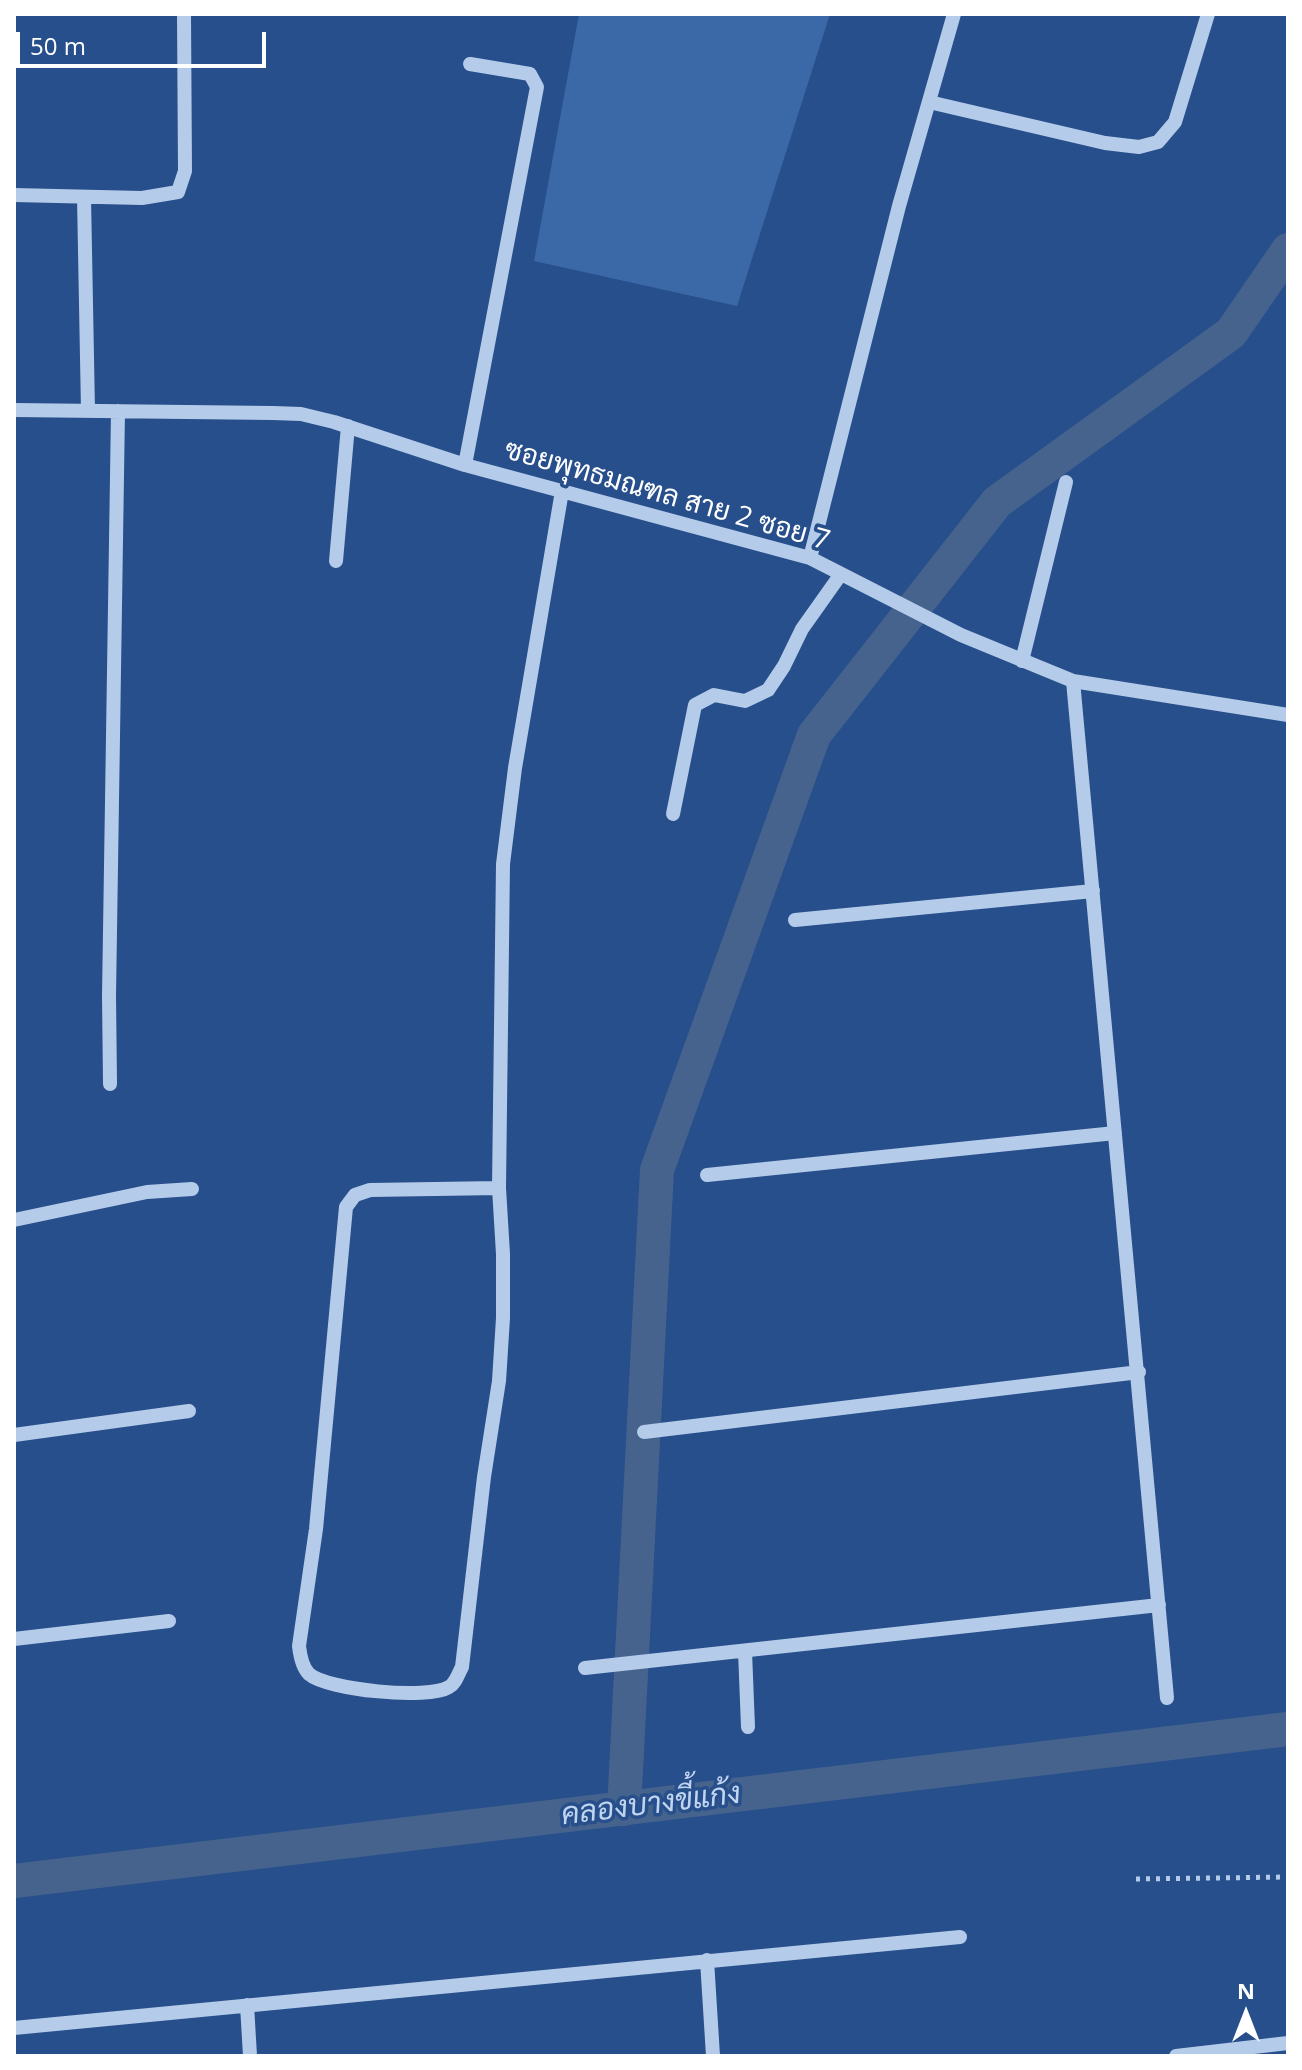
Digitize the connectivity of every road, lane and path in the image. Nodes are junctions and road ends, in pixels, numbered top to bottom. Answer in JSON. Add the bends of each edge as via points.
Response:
{"nodes":[{"id":1,"x":184,"y":14,"type":"edge"},
{"id":2,"x":954,"y":14,"type":"edge"},
{"id":3,"x":1208,"y":14,"type":"edge"},
{"id":4,"x":470,"y":64,"type":"dead end"},
{"id":5,"x":929,"y":102,"type":"junction"},
{"id":6,"x":14,"y":195,"type":"edge"},
{"id":7,"x":84,"y":197,"type":"junction"},
{"id":8,"x":14,"y":410,"type":"edge"},
{"id":9,"x":88,"y":411,"type":"junction"},
{"id":10,"x":118,"y":411,"type":"junction"},
{"id":11,"x":348,"y":426,"type":"junction"},
{"id":12,"x":465,"y":465,"type":"junction"},
{"id":13,"x":1066,"y":482,"type":"dead end"},
{"id":14,"x":562,"y":491,"type":"junction"},
{"id":15,"x":810,"y":558,"type":"junction"},
{"id":16,"x":336,"y":561,"type":"dead end"},
{"id":17,"x":841,"y":574,"type":"junction"},
{"id":18,"x":1022,"y":661,"type":"junction"},
{"id":19,"x":1073,"y":681,"type":"junction"},
{"id":20,"x":1288,"y":715,"type":"edge"},
{"id":21,"x":673,"y":814,"type":"dead end"},
{"id":22,"x":1093,"y":891,"type":"junction"},
{"id":23,"x":795,"y":920,"type":"dead end"},
{"id":24,"x":110,"y":1084,"type":"dead end"},
{"id":25,"x":1115,"y":1133,"type":"junction"},
{"id":26,"x":707,"y":1175,"type":"dead end"},
{"id":27,"x":499,"y":1188,"type":"junction"},
{"id":28,"x":192,"y":1189,"type":"dead end"},
{"id":29,"x":14,"y":1220,"type":"edge"},
{"id":30,"x":1139,"y":1372,"type":"junction"},
{"id":31,"x":189,"y":1411,"type":"dead end"},
{"id":32,"x":644,"y":1432,"type":"dead end"},
{"id":33,"x":14,"y":1435,"type":"edge"},
{"id":34,"x":1159,"y":1605,"type":"junction"},
{"id":35,"x":169,"y":1621,"type":"dead end"},
{"id":36,"x":14,"y":1639,"type":"edge"},
{"id":37,"x":745,"y":1651,"type":"junction"},
{"id":38,"x":585,"y":1668,"type":"dead end"},
{"id":39,"x":1167,"y":1698,"type":"dead end"},
{"id":40,"x":748,"y":1727,"type":"dead end"},
{"id":41,"x":1288,"y":1877,"type":"edge"},
{"id":42,"x":1136,"y":1879,"type":"dead end"},
{"id":43,"x":960,"y":1937,"type":"dead end"},
{"id":44,"x":707,"y":1960,"type":"junction"},
{"id":45,"x":247,"y":2005,"type":"junction"},
{"id":46,"x":14,"y":2028,"type":"edge"},
{"id":47,"x":1288,"y":2043,"type":"edge"},
{"id":48,"x":250,"y":2056,"type":"edge"},
{"id":49,"x":713,"y":2056,"type":"edge"},
{"id":50,"x":1176,"y":2056,"type":"edge"}],
"edges":[{"from":1,"to":7,"type":"street","via":[[185,171],[178,192],[142,198]]},
{"from":2,"to":5,"type":"street"},
{"from":3,"to":5,"type":"street","via":[[1175,122],[1158,142],[1139,147],[1105,143]]},
{"from":4,"to":12,"type":"street","via":[[530,74],[537,87]]},
{"from":5,"to":15,"type":"street"},
{"from":6,"to":7,"type":"street"},
{"from":7,"to":9,"type":"street"},
{"from":8,"to":9,"type":"street","name":"ซอยพุทธมณฑล สาย 2 ซอย 7"},
{"from":9,"to":10,"type":"street","name":"ซอยพุทธมณฑล สาย 2 ซอย 7"},
{"from":10,"to":11,"type":"street","name":"ซอยพุทธมณฑล สาย 2 ซอย 7","via":[[301,414]]},
{"from":10,"to":24,"type":"street"},
{"from":11,"to":12,"type":"street","name":"ซอยพุทธมณฑล สาย 2 ซอย 7"},
{"from":11,"to":16,"type":"street"},
{"from":12,"to":14,"type":"street","name":"ซอยพุทธมณฑล สาย 2 ซอย 7"},
{"from":13,"to":18,"type":"street"},
{"from":14,"to":15,"type":"street","name":"ซอยพุทธมณฑล สาย 2 ซอย 7"},
{"from":14,"to":27,"type":"street","via":[[503,864]]},
{"from":15,"to":17,"type":"street","name":"ซอยพุทธมณฑล สาย 2 ซอย 7"},
{"from":17,"to":18,"type":"street","name":"ซอยพุทธมณฑล สาย 2 ซอย 7"},
{"from":17,"to":21,"type":"street","via":[[768,690],[745,701],[714,695],[695,705]]},
{"from":18,"to":19,"type":"street","name":"ซอยพุทธมณฑล สาย 2 ซอย 7"},
{"from":19,"to":20,"type":"street","name":"ซอยพุทธมณฑล สาย 2 ซอย 7"},
{"from":19,"to":22,"type":"street"},
{"from":22,"to":23,"type":"street"},
{"from":22,"to":25,"type":"street"},
{"from":25,"to":26,"type":"street"},
{"from":25,"to":30,"type":"street"},
{"from":27,"to":27,"type":"street","via":[[370,1190],[355,1195],[346,1207],[316,1529],[299,1646],[307,1673],[320,1680],[425,1693],[447,1689],[462,1667],[499,1381]]},
{"from":28,"to":29,"type":"street","via":[[147,1192]]},
{"from":30,"to":32,"type":"street"},
{"from":30,"to":34,"type":"street"},
{"from":31,"to":33,"type":"street"},
{"from":34,"to":37,"type":"street"},
{"from":34,"to":39,"type":"street"},
{"from":35,"to":36,"type":"street"},
{"from":37,"to":38,"type":"street"},
{"from":37,"to":40,"type":"street"},
{"from":41,"to":42,"type":"path"},
{"from":43,"to":44,"type":"street"},
{"from":44,"to":45,"type":"street"},
{"from":44,"to":49,"type":"street"},
{"from":45,"to":46,"type":"street"},
{"from":45,"to":48,"type":"street"},
{"from":47,"to":50,"type":"street"}]}
